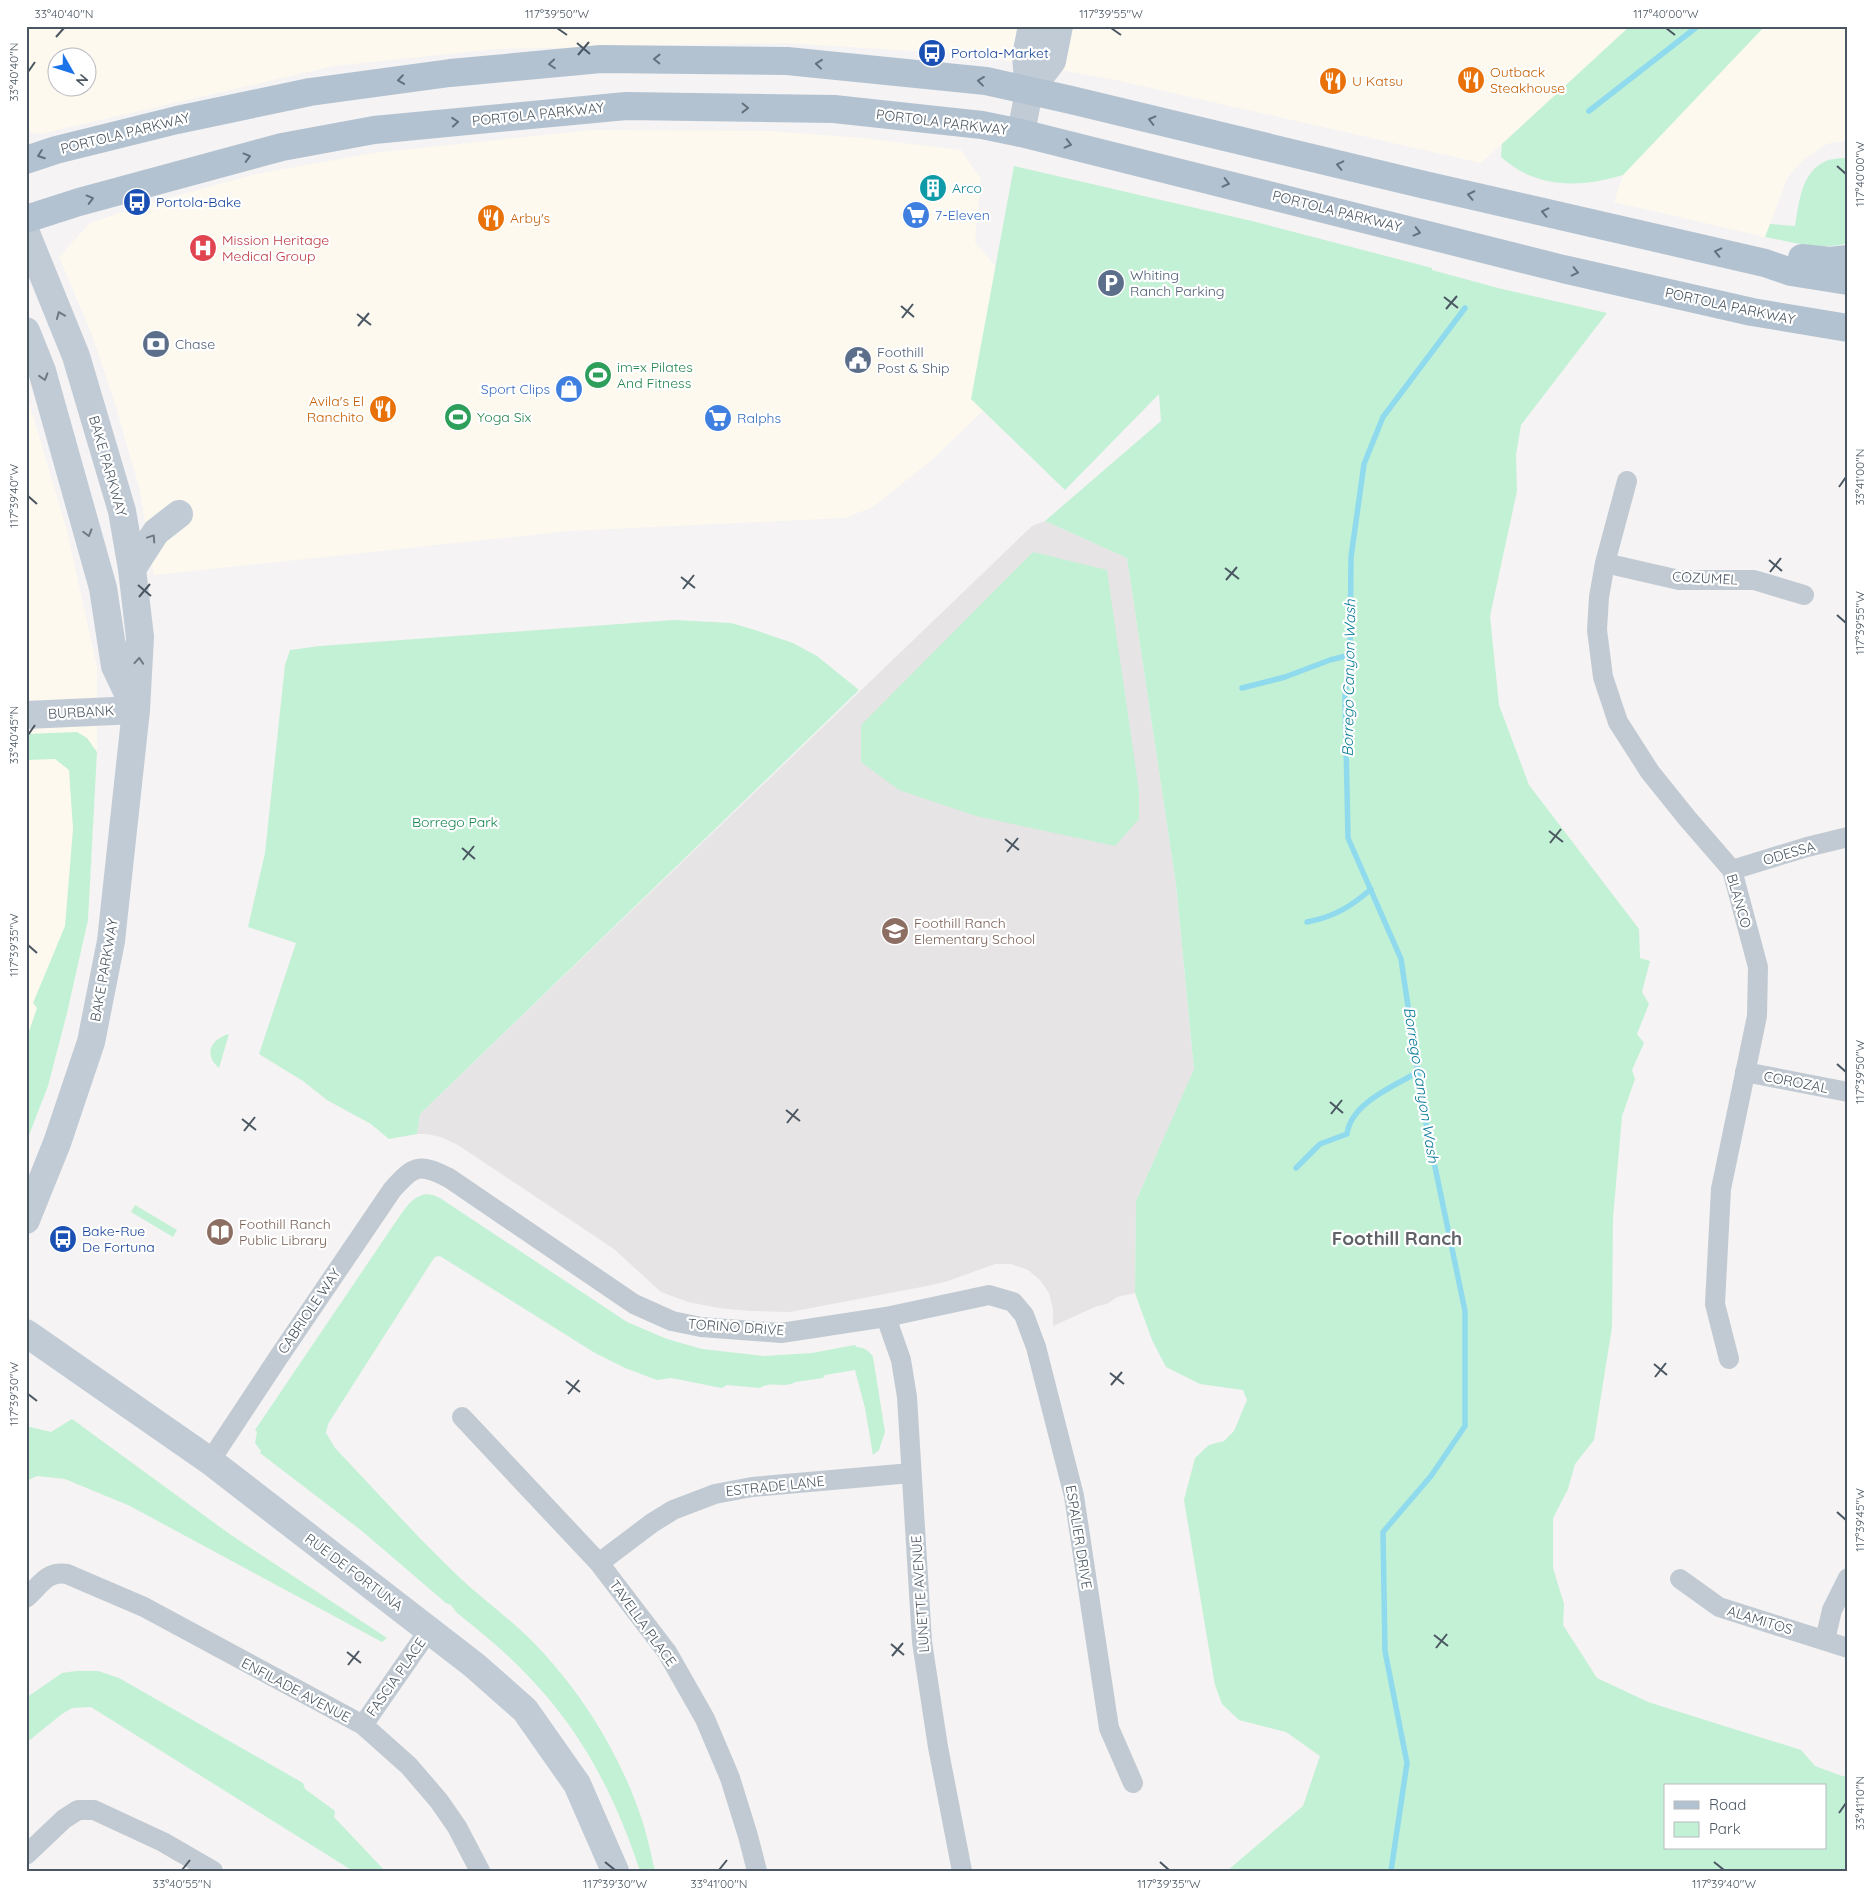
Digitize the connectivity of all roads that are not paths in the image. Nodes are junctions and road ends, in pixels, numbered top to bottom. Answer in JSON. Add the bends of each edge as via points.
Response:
{"nodes":[{"id":1,"x":1032,"y":26,"type":"edge"},
{"id":2,"x":1059,"y":26,"type":"edge"},
{"id":3,"x":1028,"y":91,"type":"junction"},
{"id":4,"x":1021,"y":133,"type":"junction"},
{"id":5,"x":26,"y":160,"type":"edge"},
{"id":6,"x":26,"y":219,"type":"edge"},
{"id":7,"x":26,"y":233,"type":"edge"},
{"id":8,"x":1848,"y":259,"type":"edge"},
{"id":9,"x":1765,"y":263,"type":"junction"},
{"id":10,"x":1848,"y":281,"type":"edge"},
{"id":11,"x":1817,"y":324,"type":"junction"},
{"id":12,"x":1848,"y":328,"type":"edge"},
{"id":13,"x":26,"y":331,"type":"edge"},
{"id":14,"x":1848,"y":345,"type":"edge"},
{"id":15,"x":1628,"y":481,"type":"dead end"},
{"id":16,"x":122,"y":511,"type":"junction"},
{"id":17,"x":179,"y":514,"type":"dead end"},
{"id":18,"x":1605,"y":563,"type":"junction"},
{"id":19,"x":132,"y":569,"type":"junction"},
{"id":20,"x":1804,"y":596,"type":"dead end"},
{"id":21,"x":116,"y":666,"type":"junction"},
{"id":22,"x":136,"y":710,"type":"junction"},
{"id":23,"x":26,"y":715,"type":"edge"},
{"id":24,"x":1848,"y":837,"type":"edge"},
{"id":25,"x":1732,"y":870,"type":"junction"},
{"id":26,"x":1745,"y":1072,"type":"junction"},
{"id":27,"x":1848,"y":1092,"type":"edge"},
{"id":28,"x":416,"y":1168,"type":"joint"},
{"id":29,"x":26,"y":1220,"type":"edge"},
{"id":30,"x":1007,"y":1299,"type":"joint"},
{"id":31,"x":886,"y":1317,"type":"junction"},
{"id":32,"x":26,"y":1333,"type":"edge"},
{"id":33,"x":1730,"y":1359,"type":"dead end"},
{"id":34,"x":462,"y":1417,"type":"dead end"},
{"id":35,"x":210,"y":1461,"type":"junction"},
{"id":36,"x":911,"y":1473,"type":"junction"},
{"id":37,"x":599,"y":1563,"type":"junction"},
{"id":38,"x":1848,"y":1578,"type":"edge"},
{"id":39,"x":1680,"y":1579,"type":"dead end"},
{"id":40,"x":26,"y":1598,"type":"edge"},
{"id":41,"x":429,"y":1630,"type":"junction"},
{"id":42,"x":1825,"y":1640,"type":"junction"},
{"id":43,"x":1848,"y":1648,"type":"edge"},
{"id":44,"x":363,"y":1725,"type":"junction"},
{"id":45,"x":1133,"y":1783,"type":"dead end"},
{"id":46,"x":26,"y":1855,"type":"edge"},
{"id":47,"x":214,"y":1871,"type":"edge"},
{"id":48,"x":480,"y":1871,"type":"edge"},
{"id":49,"x":615,"y":1871,"type":"edge"},
{"id":50,"x":757,"y":1871,"type":"edge"},
{"id":51,"x":962,"y":1871,"type":"edge"}],
"edges":[{"from":1,"to":3,"type":"main road","via":[[1026,56]]},
{"from":2,"to":3,"type":"main road","via":[[1052,61]]},
{"from":3,"to":4,"type":"main road"},
{"from":3,"to":5,"type":"main road","name":"PORTOLA PARKWAY","one_way":true,"via":[[986,82],[787,61],[601,59],[450,73],[310,92],[177,120]]},
{"from":9,"to":3,"type":"main road","name":"PORTOLA PARKWAY","one_way":true},
{"from":6,"to":4,"type":"main road","name":"PORTOLA PARKWAY","one_way":true,"via":[[282,147],[374,130],[626,106],[834,109],[982,125]]},
{"from":4,"to":11,"type":"main road","name":"PORTOLA PARKWAY","one_way":true,"via":[[1563,269]]},
{"from":16,"to":7,"type":"main road","name":"BAKE PARKWAY","one_way":true,"via":[[76,356]]},
{"from":8,"to":9,"type":"main road","via":[[1830,261],[1790,257]]},
{"from":9,"to":10,"type":"main road","name":"PORTOLA PARKWAY","via":[[1791,272]]},
{"from":11,"to":12,"type":"main road","name":"PORTOLA PARKWAY"},
{"from":11,"to":14,"type":"main road"},
{"from":13,"to":21,"type":"main road","one_way":true,"via":[[42,371],[103,588]]},
{"from":15,"to":18,"type":"street","name":"BLANCO"},
{"from":16,"to":19,"type":"main road","name":"BAKE PARKWAY"},
{"from":16,"to":21,"type":"main road","via":[[118,566],[125,613]]},
{"from":19,"to":17,"type":"main road","one_way":true,"via":[[156,532]]},
{"from":18,"to":20,"type":"street","name":"COZUMEL","via":[[1679,580],[1754,580]]},
{"from":18,"to":25,"type":"street","name":"BLANCO","via":[[1597,630],[1603,677],[1618,722],[1650,772]]},
{"from":22,"to":19,"type":"main road","name":"BAKE PARKWAY","one_way":true,"via":[[140,636]]},
{"from":21,"to":22,"type":"main road"},
{"from":22,"to":23,"type":"main road","name":"BURBANK"},
{"from":22,"to":29,"type":"main road","name":"BAKE PARKWAY","via":[[111,941],[91,1042],[57,1143]]},
{"from":24,"to":25,"type":"street","name":"ODESSA"},
{"from":25,"to":26,"type":"street","name":"BLANCO","via":[[1758,967],[1757,1016]]},
{"from":26,"to":27,"type":"street","name":"COROZAL"},
{"from":26,"to":33,"type":"street","name":"BLANCO","via":[[1721,1189],[1715,1304]]},
{"from":28,"to":31,"type":"street","name":"TORINO DRIVE","via":[[449,1178],[634,1304],[672,1321],[701,1327],[781,1333]]},
{"from":28,"to":35,"type":"street","name":"CABRIOLE WAY","via":[[392,1190]]},
{"from":30,"to":31,"type":"street","name":"TORINO DRIVE","via":[[989,1295]]},
{"from":30,"to":45,"type":"street","name":"ESPALIER DRIVE","via":[[1024,1315],[1036,1347],[1074,1496],[1109,1728]]},
{"from":31,"to":36,"type":"street","name":"LUNETTE AVENUE","via":[[901,1360],[907,1397]]},
{"from":32,"to":35,"type":"main road","name":"RUE DE FORTUNA"},
{"from":34,"to":37,"type":"street","name":"TAVELLA PLACE"},
{"from":35,"to":41,"type":"main road","name":"RUE DE FORTUNA"},
{"from":36,"to":37,"type":"street","name":"ESTRADE LANE","via":[[752,1487],[715,1494],[673,1510]]},
{"from":36,"to":51,"type":"street","name":"LUNETTE AVENUE","via":[[926,1675]]},
{"from":37,"to":50,"type":"street","name":"TAVELLA PLACE","via":[[667,1652],[702,1714],[730,1778]]},
{"from":38,"to":42,"type":"street","via":[[1832,1610]]},
{"from":39,"to":42,"type":"street","name":"ALAMITOS","via":[[1719,1607]]},
{"from":40,"to":44,"type":"street","name":"ENFILADE AVENUE","via":[[49,1574],[60,1573],[94,1585],[144,1607]]},
{"from":41,"to":44,"type":"street","name":"FASCIA PLACE"},
{"from":41,"to":49,"type":"main road","name":"RUE DE FORTUNA","via":[[474,1665],[530,1717],[577,1784]]},
{"from":42,"to":43,"type":"street","name":"ALAMITOS"},
{"from":44,"to":48,"type":"street","name":"ENFILADE AVENUE","via":[[409,1766],[439,1801],[457,1826]]},
{"from":46,"to":47,"type":"street","via":[[64,1819],[78,1810],[94,1810],[163,1842]]}]}
